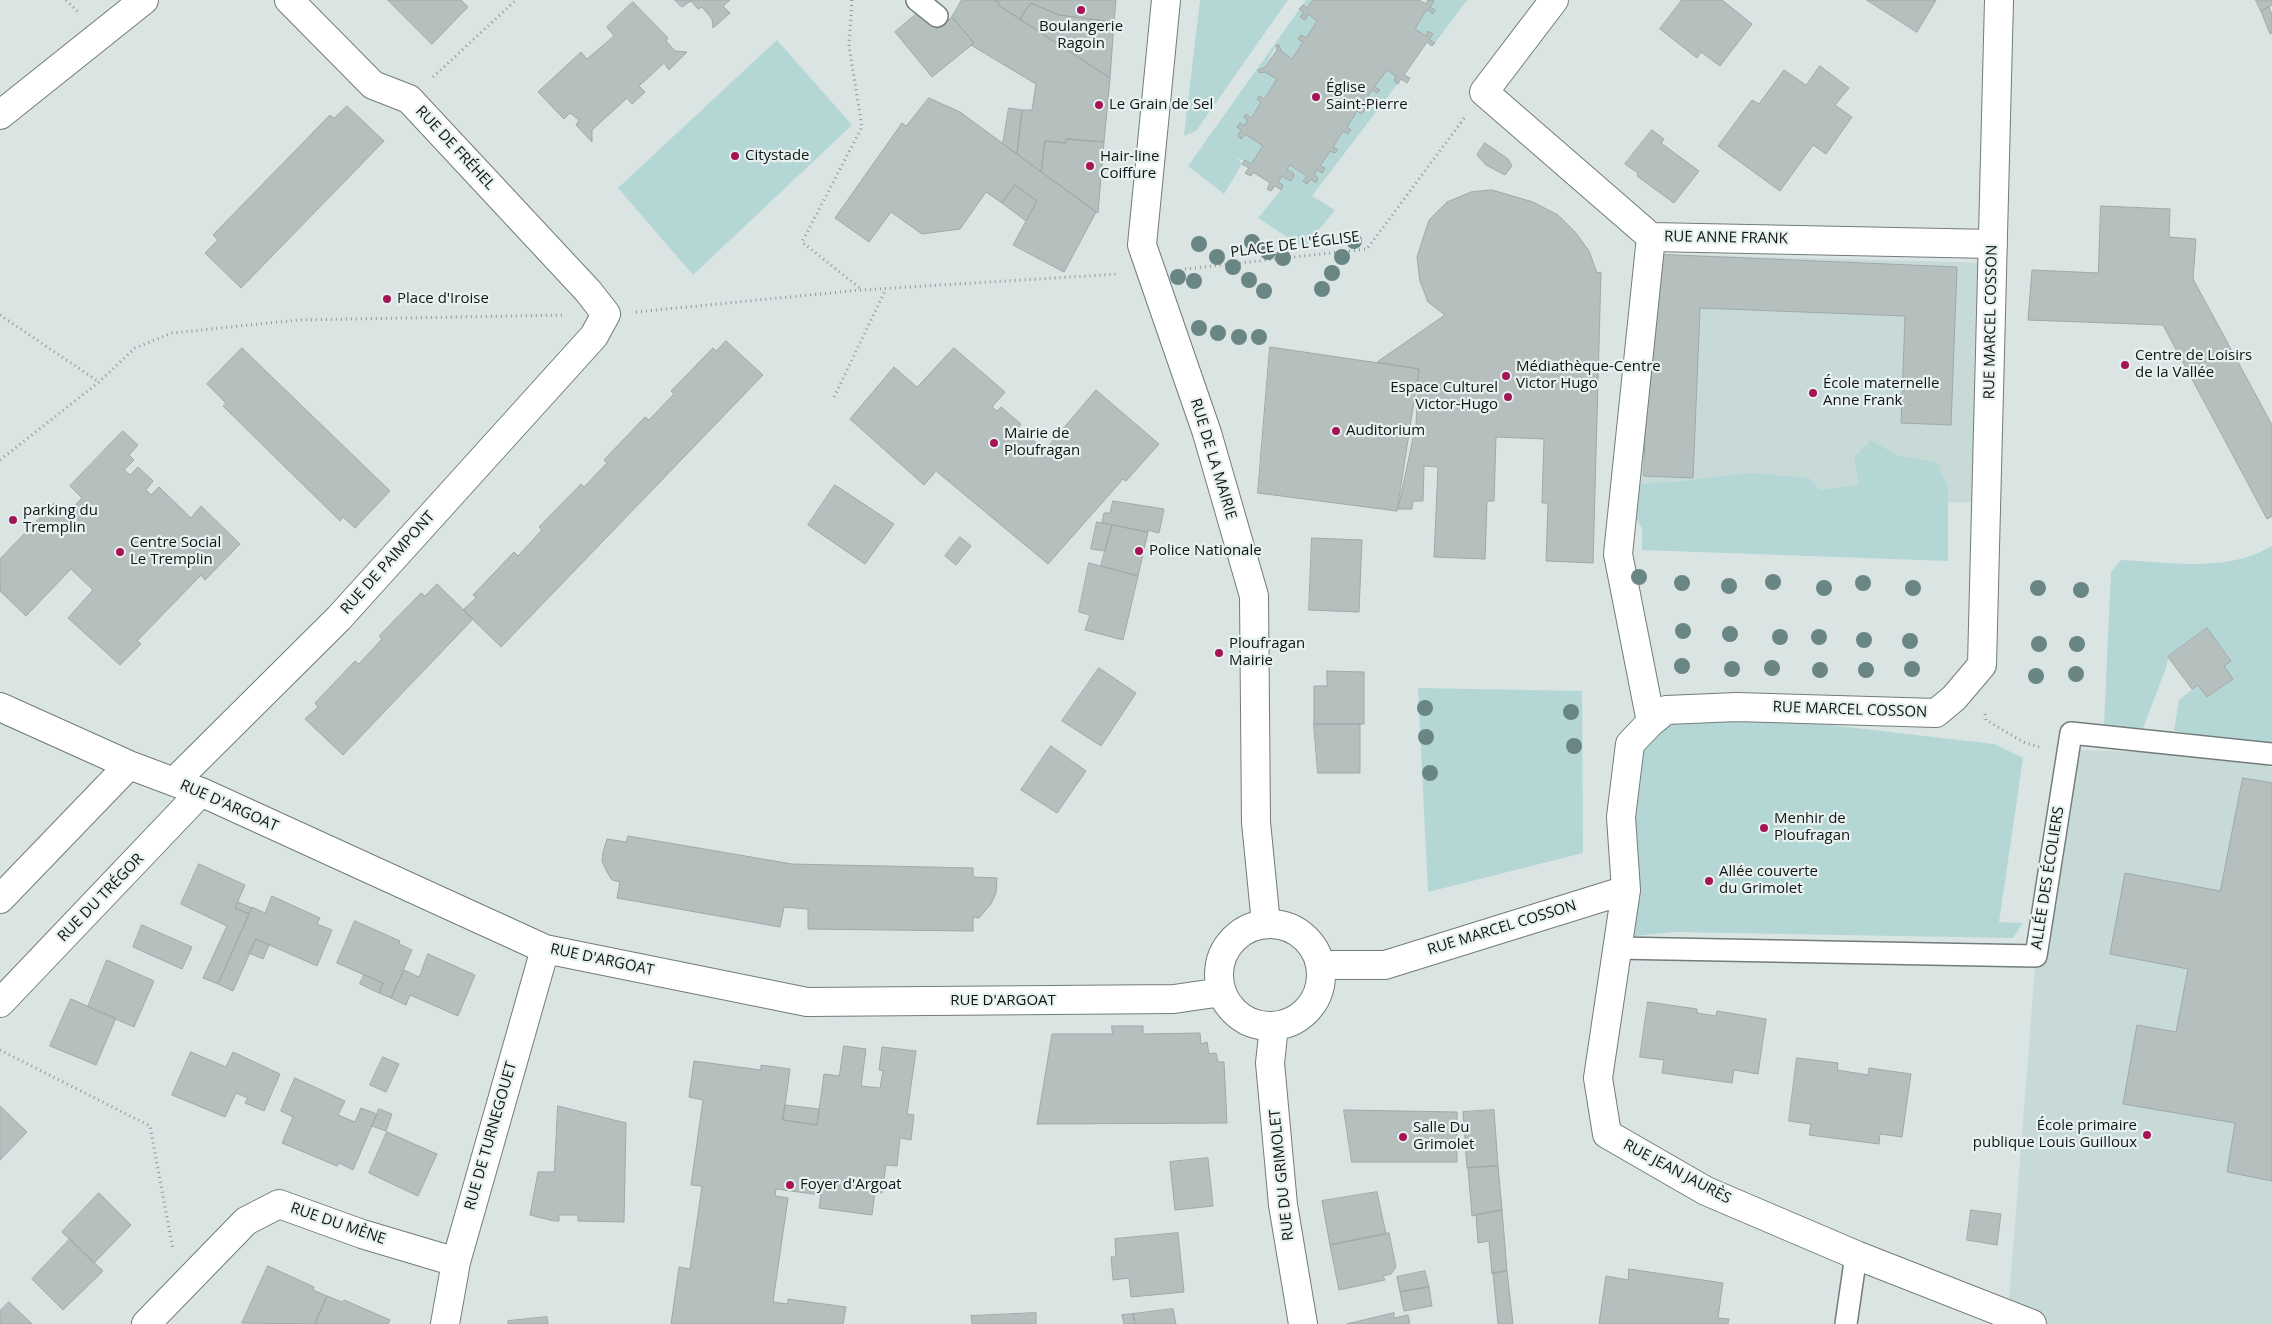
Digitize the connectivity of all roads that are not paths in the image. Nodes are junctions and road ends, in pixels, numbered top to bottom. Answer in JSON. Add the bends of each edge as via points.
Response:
{"nodes":[{"id":1,"x":144,"y":0,"type":"edge"},
{"id":2,"x":288,"y":0,"type":"edge"},
{"id":3,"x":917,"y":0,"type":"edge"},
{"id":4,"x":1166,"y":0,"type":"edge"},
{"id":5,"x":1554,"y":0,"type":"edge"},
{"id":6,"x":1999,"y":0,"type":"edge"},
{"id":7,"x":937,"y":16,"type":"dead end"},
{"id":8,"x":0,"y":115,"type":"edge"},
{"id":9,"x":1651,"y":237,"type":"junction"},
{"id":10,"x":1993,"y":244,"type":"junction"},
{"id":11,"x":607,"y":321,"type":"joint"},
{"id":12,"x":0,"y":707,"type":"edge"},
{"id":13,"x":1651,"y":722,"type":"junction"},
{"id":14,"x":2272,"y":754,"type":"edge"},
{"id":15,"x":128,"y":765,"type":"junction"},
{"id":16,"x":174,"y":782,"type":"junction"},
{"id":17,"x":201,"y":792,"type":"junction"},
{"id":18,"x":1626,"y":890,"type":"junction"},
{"id":19,"x":0,"y":899,"type":"edge"},
{"id":20,"x":1266,"y":924,"type":"junction"},
{"id":21,"x":1617,"y":948,"type":"junction"},
{"id":22,"x":545,"y":949,"type":"junction"},
{"id":23,"x":1320,"y":965,"type":"junction"},
{"id":24,"x":1222,"y":992,"type":"junction"},
{"id":25,"x":0,"y":1003,"type":"edge"},
{"id":26,"x":1274,"y":1026,"type":"junction"},
{"id":27,"x":1856,"y":1255,"type":"junction"},
{"id":28,"x":456,"y":1262,"type":"junction"},
{"id":29,"x":146,"y":1324,"type":"edge"},
{"id":30,"x":445,"y":1324,"type":"edge"},
{"id":31,"x":1303,"y":1324,"type":"edge"},
{"id":32,"x":1846,"y":1324,"type":"edge"},
{"id":33,"x":2032,"y":1324,"type":"edge"}],
"edges":[{"from":1,"to":8,"type":"street"},
{"from":2,"to":11,"type":"street","name":"RUE DE FRÉHEL","via":[[373,85],[409,99],[588,291]]},
{"from":3,"to":7,"type":"lane"},
{"from":4,"to":20,"type":"street","name":"RUE DE LA MAIRIE","via":[[1142,245],[1206,433],[1254,596],[1256,822]]},
{"from":5,"to":9,"type":"street","name":"RUE ANNE FRANK","via":[[1484,92]]},
{"from":6,"to":10,"type":"street","name":"RUE MARCEL COSSON"},
{"from":9,"to":10,"type":"street","name":"RUE ANNE FRANK"},
{"from":9,"to":13,"type":"street","via":[[1618,554]]},
{"from":10,"to":13,"type":"street","name":"RUE MARCEL COSSON","via":[[1982,665],[1954,698],[1936,712],[1737,707],[1666,710]]},
{"from":11,"to":16,"type":"street","name":"RUE DE PAIMPONT","via":[[339,618]]},
{"from":12,"to":15,"type":"street","name":"RUE D'ARGOAT"},
{"from":13,"to":18,"type":"street","name":"RUE MARCEL COSSON","via":[[1630,744],[1621,817]]},
{"from":14,"to":21,"type":"lane","name":"ALLÉE DES ÉCOLIERS","via":[[2071,733],[2036,956]]},
{"from":15,"to":16,"type":"street","name":"RUE D'ARGOAT"},
{"from":15,"to":19,"type":"street"},
{"from":16,"to":17,"type":"street","name":"RUE D'ARGOAT"},
{"from":17,"to":22,"type":"street","name":"RUE D'ARGOAT"},
{"from":17,"to":25,"type":"street","name":"RUE DU TRÉGOR"},
{"from":18,"to":21,"type":"street","name":"RUE JEAN JAURÈS"},
{"from":18,"to":23,"type":"street","name":"RUE MARCEL COSSON","via":[[1385,965]]},
{"from":20,"to":23,"type":"street","via":[[1281,925],[1307,939]]},
{"from":20,"to":24,"type":"street","via":[[1238,936],[1228,948],[1220,969]]},
{"from":21,"to":27,"type":"street","name":"RUE JEAN JAURÈS","via":[[1598,1078],[1607,1134],[1706,1191]]},
{"from":22,"to":24,"type":"street","name":"RUE D'ARGOAT","via":[[807,1002],[1174,999]]},
{"from":22,"to":28,"type":"street","name":"RUE DE TURNEGOUET"},
{"from":23,"to":26,"type":"street","via":[[1321,982],[1315,999],[1305,1012],[1290,1022]]},
{"from":24,"to":26,"type":"street","via":[[1242,1018]]},
{"from":26,"to":31,"type":"street","name":"RUE DU GRIMOLET","via":[[1270,1064],[1283,1204]]},
{"from":27,"to":32,"type":"lane"},
{"from":27,"to":33,"type":"street","name":"RUE JEAN JAURÈS"},
{"from":28,"to":29,"type":"street","name":"RUE DU MÈNE","via":[[362,1234],[279,1204],[246,1221]]},
{"from":28,"to":30,"type":"street","name":"RUE DE TURNEGOUET"}]}
